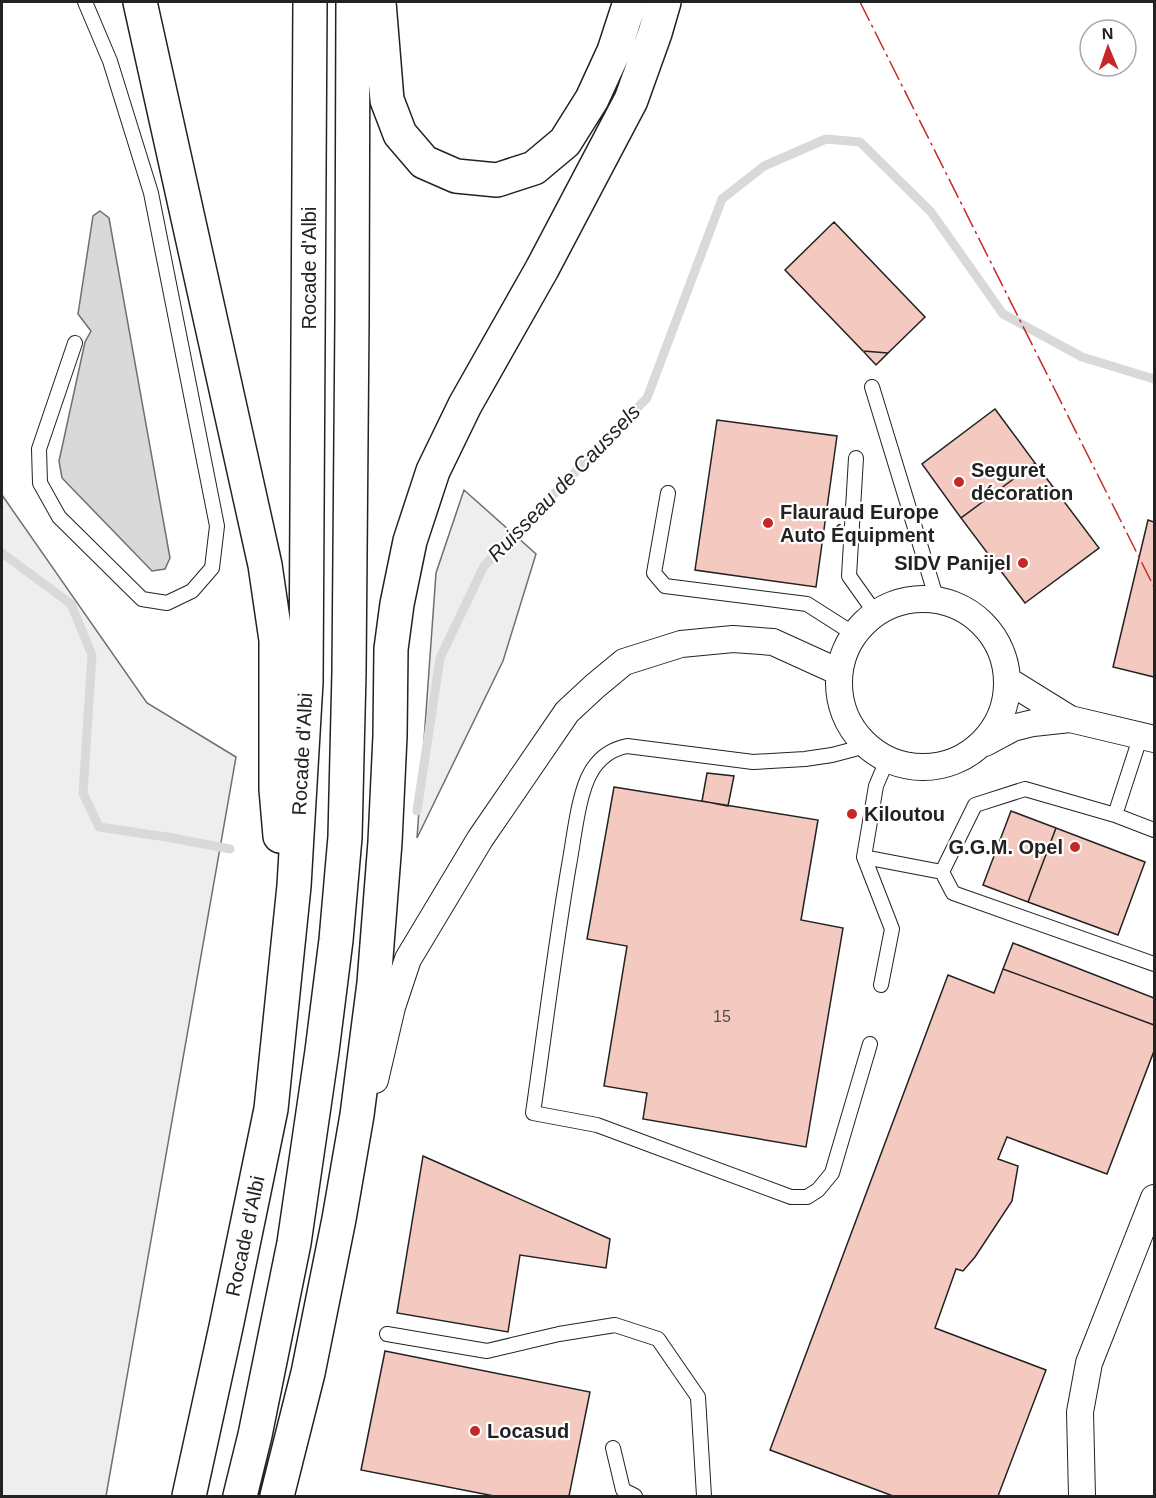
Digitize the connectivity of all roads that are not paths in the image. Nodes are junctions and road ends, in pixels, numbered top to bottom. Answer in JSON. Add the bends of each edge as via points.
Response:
{"nodes":[{"id":1,"x":85,"y":2,"type":"edge"},
{"id":2,"x":140,"y":2,"type":"edge"},
{"id":3,"x":310,"y":2,"type":"edge"},
{"id":4,"x":353,"y":2,"type":"edge"},
{"id":5,"x":379,"y":2,"type":"edge"},
{"id":6,"x":630,"y":2,"type":"edge"},
{"id":7,"x":664,"y":2,"type":"edge"},
{"id":8,"x":75,"y":343,"type":"dead end"},
{"id":9,"x":872,"y":387,"type":"dead end"},
{"id":10,"x":856,"y":458,"type":"dead end"},
{"id":11,"x":668,"y":493,"type":"dead end"},
{"id":12,"x":937,"y":600,"type":"junction"},
{"id":13,"x":876,"y":614,"type":"junction"},
{"id":14,"x":854,"y":634,"type":"junction"},
{"id":15,"x":839,"y":672,"type":"junction"},
{"id":16,"x":1007,"y":680,"type":"junction"},
{"id":17,"x":1070,"y":719,"type":"junction"},
{"id":18,"x":1148,"y":737,"type":"edge"},
{"id":19,"x":980,"y":745,"type":"junction"},
{"id":20,"x":866,"y":746,"type":"junction"},
{"id":21,"x":887,"y":760,"type":"junction"},
{"id":22,"x":1115,"y":815,"type":"junction"},
{"id":23,"x":1155,"y":830,"type":"edge"},
{"id":24,"x":864,"y":857,"type":"junction"},
{"id":25,"x":942,"y":873,"type":"junction"},
{"id":26,"x":294,"y":886,"type":"junction"},
{"id":27,"x":1155,"y":964,"type":"edge"},
{"id":28,"x":881,"y":986,"type":"dead end"},
{"id":29,"x":870,"y":1044,"type":"dead end"},
{"id":30,"x":357,"y":1114,"type":"junction"},
{"id":31,"x":1155,"y":1198,"type":"edge"},
{"id":32,"x":387,"y":1334,"type":"dead end"},
{"id":33,"x":613,"y":1448,"type":"dead end"},
{"id":34,"x":189,"y":1497,"type":"edge"},
{"id":35,"x":240,"y":1497,"type":"edge"},
{"id":36,"x":277,"y":1497,"type":"edge"},
{"id":37,"x":635,"y":1497,"type":"edge"},
{"id":38,"x":704,"y":1497,"type":"edge"},
{"id":39,"x":1082,"y":1497,"type":"edge"}],
"edges":[{"from":1,"to":8,"type":"lane","via":[[110,61],[151,193],[217,526],[212,568],[192,591],[166,603],[142,599],[59,517],[40,483],[39,449]]},
{"from":2,"to":26,"type":"highway","via":[[265,565],[276,640],[276,789],[280,838]]},
{"from":3,"to":26,"type":"highway","name":"Rocade d'Albi","via":[[306,682]]},
{"from":4,"to":35,"type":"highway","via":[[345,837],[332,974],[294,1244]]},
{"from":5,"to":6,"type":"highway","via":[[387,100],[400,134],[424,162],[456,176],[496,180],[534,168],[565,142],[592,99]]},
{"from":7,"to":30,"type":"highway","via":[[631,100],[465,405],[433,471],[410,541],[391,649],[385,842],[374,983]]},
{"from":9,"to":12,"type":"lane"},
{"from":10,"to":13,"type":"lane","via":[[849,576]]},
{"from":11,"to":14,"type":"lane","via":[[654,573],[665,586],[807,604]]},
{"from":12,"to":13,"type":"street","via":[[905,601]]},
{"from":12,"to":16,"type":"street","via":[[967,612],[986,628],[999,648]]},
{"from":13,"to":14,"type":"street"},
{"from":14,"to":15,"type":"street"},
{"from":15,"to":20,"type":"street","via":[[838,688],[846,720]]},
{"from":15,"to":30,"type":"street","via":[[773,642],[733,639],[681,644],[624,662],[588,692],[567,712],[480,839],[408,959],[370,1098]]},
{"from":16,"to":17,"type":"street"},
{"from":16,"to":19,"type":"street","via":[[1000,716]]},
{"from":17,"to":18,"type":"street"},
{"from":17,"to":19,"type":"street","via":[[1012,728]]},
{"from":18,"to":22,"type":"lane"},
{"from":19,"to":21,"type":"street","via":[[966,756],[936,767],[911,767]]},
{"from":20,"to":21,"type":"street"},
{"from":20,"to":29,"type":"lane","via":[[805,759],[753,762],[627,746],[615,748],[597,763],[581,799],[576,826],[533,1113],[597,1125],[791,1197],[807,1197],[832,1173]]},
{"from":21,"to":24,"type":"lane","via":[[876,786]]},
{"from":22,"to":23,"type":"lane"},
{"from":22,"to":25,"type":"lane","via":[[1026,789],[975,805]]},
{"from":24,"to":25,"type":"lane"},
{"from":24,"to":28,"type":"lane","via":[[892,929]]},
{"from":25,"to":27,"type":"lane","via":[[953,893]]},
{"from":26,"to":34,"type":"highway","name":"Rocade d'Albi","via":[[271,1109]]},
{"from":30,"to":36,"type":"highway","via":[[308,1373]]},
{"from":31,"to":39,"type":"street","via":[[1089,1363],[1080,1412]]},
{"from":32,"to":38,"type":"lane","via":[[487,1351],[615,1325],[658,1339],[699,1397]]},
{"from":33,"to":37,"type":"lane","via":[[623,1490]]}]}
